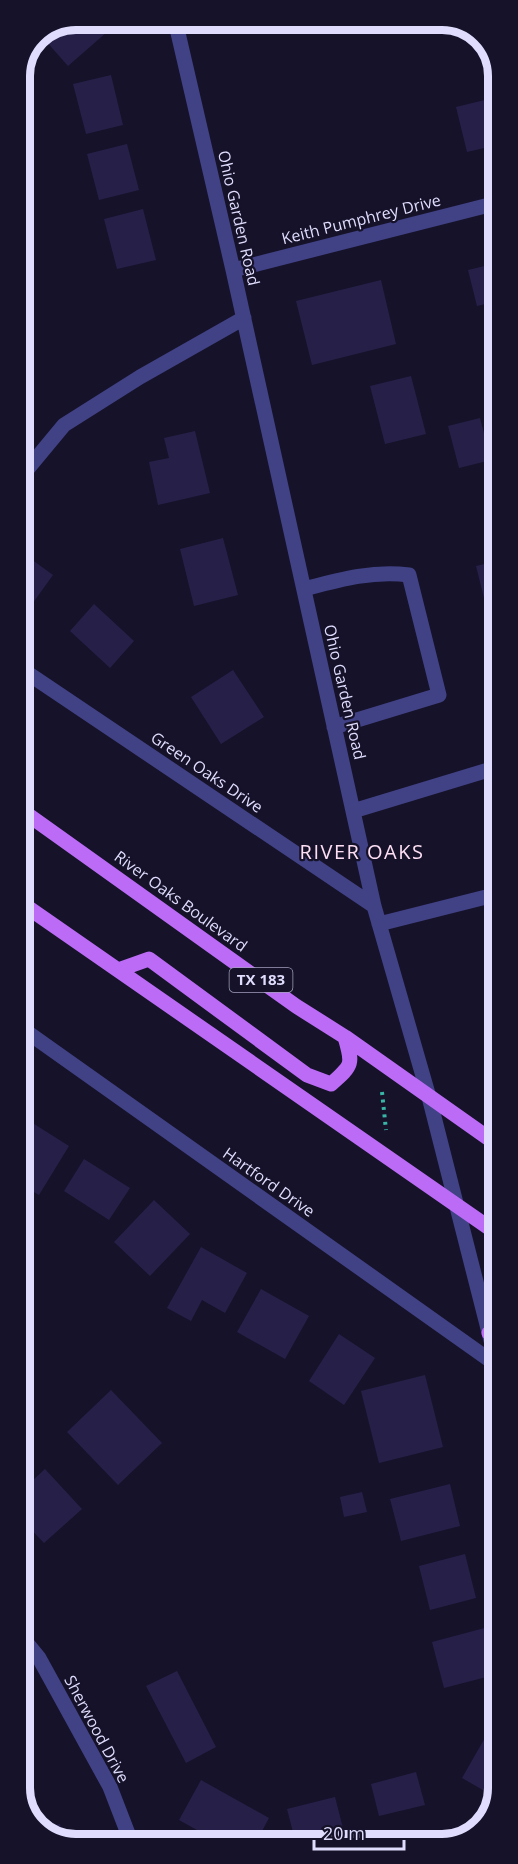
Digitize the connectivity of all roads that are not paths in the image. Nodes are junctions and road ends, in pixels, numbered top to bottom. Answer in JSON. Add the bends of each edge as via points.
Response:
{"nodes":[{"id":1,"x":177,"y":30,"type":"edge"},
{"id":2,"x":488,"y":204,"type":"edge"},
{"id":3,"x":233,"y":270,"type":"junction"},
{"id":4,"x":244,"y":318,"type":"junction"},
{"id":5,"x":30,"y":466,"type":"edge"},
{"id":6,"x":304,"y":589,"type":"junction"},
{"id":7,"x":30,"y":675,"type":"edge"},
{"id":8,"x":334,"y":727,"type":"junction"},
{"id":9,"x":488,"y":770,"type":"edge"},
{"id":10,"x":353,"y":811,"type":"junction"},
{"id":11,"x":30,"y":816,"type":"edge"},
{"id":12,"x":488,"y":897,"type":"edge"},
{"id":13,"x":374,"y":906,"type":"junction"},
{"id":14,"x":30,"y":909,"type":"edge"},
{"id":15,"x":380,"y":924,"type":"junction"},
{"id":16,"x":118,"y":970,"type":"junction"},
{"id":17,"x":30,"y":1034,"type":"edge"},
{"id":18,"x":345,"y":1037,"type":"junction"},
{"id":19,"x":429,"y":1096,"type":"junction"},
{"id":20,"x":488,"y":1138,"type":"edge"},
{"id":21,"x":456,"y":1205,"type":"junction"},
{"id":22,"x":488,"y":1227,"type":"edge"},
{"id":23,"x":488,"y":1310,"type":"edge"},
{"id":24,"x":488,"y":1360,"type":"edge"},
{"id":25,"x":30,"y":1647,"type":"edge"},
{"id":26,"x":128,"y":1834,"type":"edge"}],
"edges":[{"from":1,"to":3,"type":"street","name":"Ohio Garden Road"},
{"from":2,"to":3,"type":"street","name":"Keith Pumphrey Drive"},
{"from":3,"to":4,"type":"street","name":"Ohio Garden Road"},
{"from":4,"to":5,"type":"street","via":[[64,425]]},
{"from":4,"to":6,"type":"street","name":"Ohio Garden Road"},
{"from":6,"to":8,"type":"street","name":"Ohio Garden Road"},
{"from":6,"to":8,"type":"street","via":[[387,572],[409,575],[439,695]]},
{"from":7,"to":13,"type":"street","name":"Green Oaks Drive"},
{"from":8,"to":10,"type":"street","name":"Ohio Garden Road"},
{"from":9,"to":10,"type":"street"},
{"from":10,"to":13,"type":"street","name":"Ohio Garden Road"},
{"from":11,"to":18,"type":"main road","name":"River Oaks Boulevard","number":"TX 183"},
{"from":12,"to":15,"type":"street"},
{"from":13,"to":15,"type":"street","name":"Ohio Garden Road"},
{"from":14,"to":16,"type":"main road"},
{"from":15,"to":19,"type":"street","name":"Ohio Garden Road"},
{"from":16,"to":18,"type":"main road","via":[[149,959],[307,1075],[331,1084],[347,1070],[351,1057]]},
{"from":16,"to":21,"type":"main road"},
{"from":17,"to":24,"type":"street","name":"Hartford Drive"},
{"from":18,"to":19,"type":"main road","name":"River Oaks Boulevard","number":"TX 183"},
{"from":19,"to":20,"type":"main road","name":"River Oaks Boulevard","number":"TX 183"},
{"from":19,"to":21,"type":"street","name":"Ohio Garden Road"},
{"from":21,"to":22,"type":"main road"},
{"from":21,"to":23,"type":"street","name":"Ohio Garden Road"},
{"from":25,"to":26,"type":"street","name":"Sherwood Drive","via":[[110,1787]]}]}
